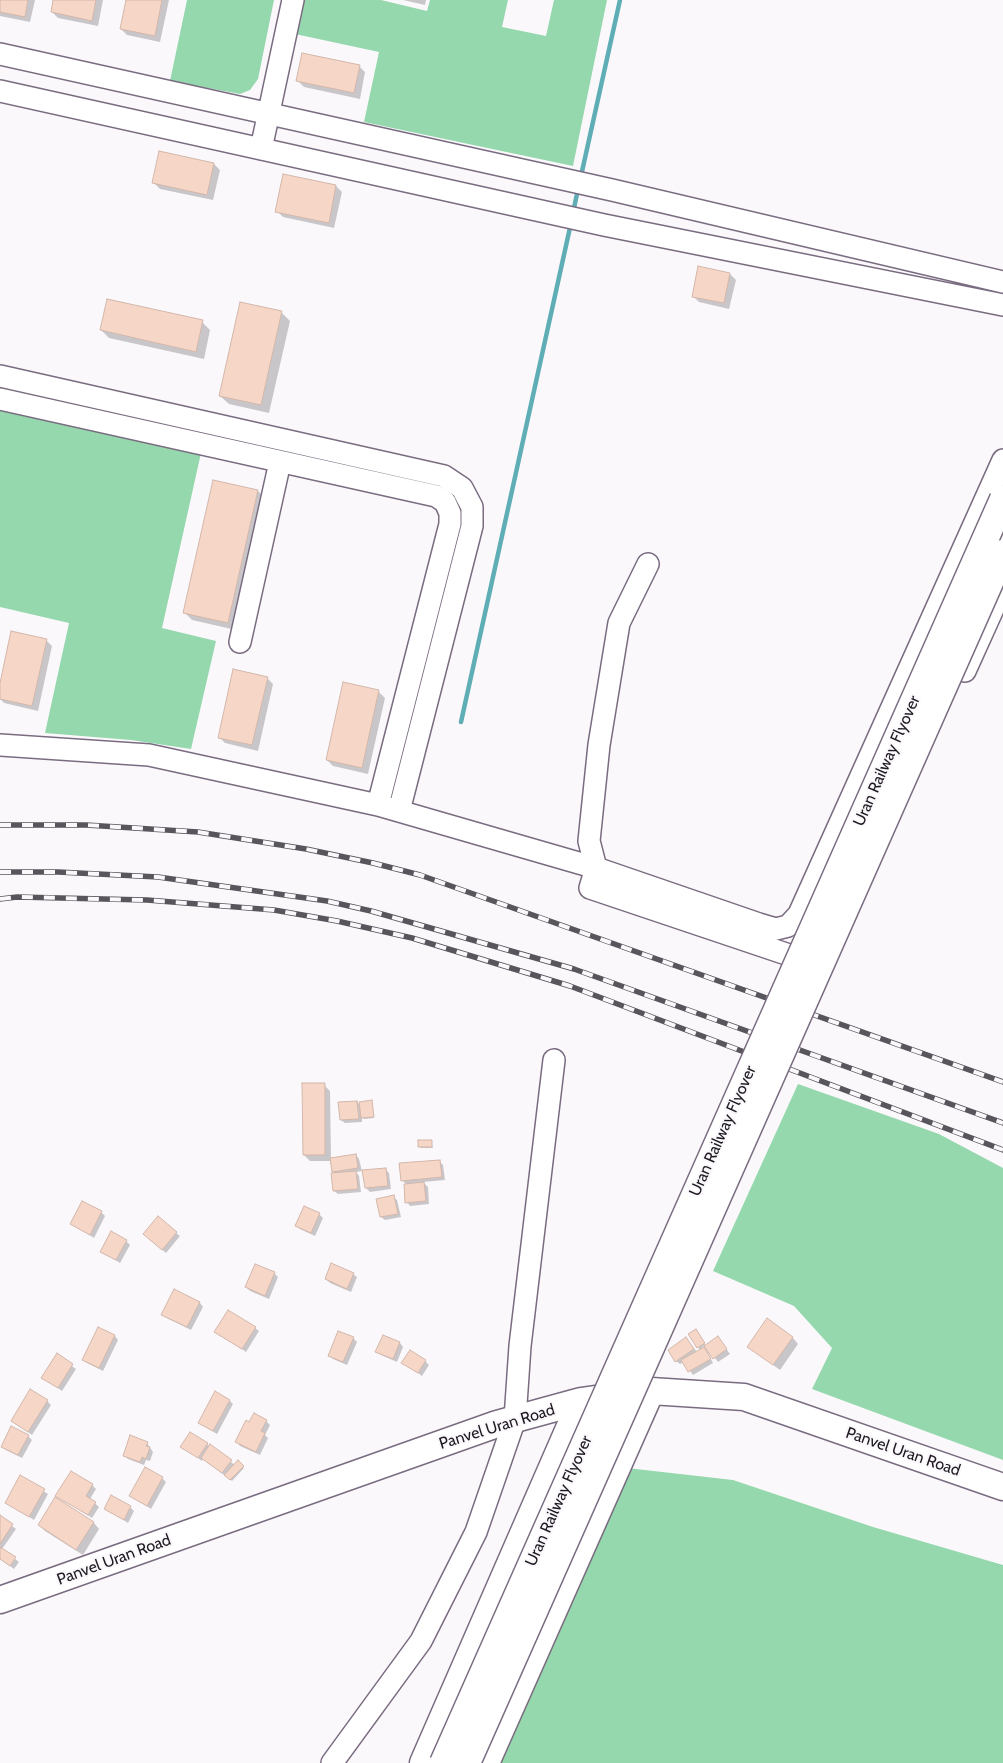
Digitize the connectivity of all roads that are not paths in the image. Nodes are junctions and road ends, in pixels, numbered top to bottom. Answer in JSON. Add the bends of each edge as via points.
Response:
{"nodes":[{"id":1,"x":293,"y":0,"type":"edge"},
{"id":2,"x":0,"y":54,"type":"edge"},
{"id":3,"x":0,"y":91,"type":"edge"},
{"id":4,"x":268,"y":114,"type":"junction"},
{"id":5,"x":260,"y":149,"type":"junction"},
{"id":6,"x":1003,"y":282,"type":"edge"},
{"id":7,"x":1003,"y":305,"type":"edge"},
{"id":8,"x":0,"y":376,"type":"edge"},
{"id":9,"x":0,"y":398,"type":"edge"},
{"id":10,"x":1003,"y":460,"type":"edge"},
{"id":11,"x":280,"y":462,"type":"junction"},
{"id":12,"x":1003,"y":499,"type":"edge"},
{"id":13,"x":1003,"y":553,"type":"edge"},
{"id":14,"x":648,"y":564,"type":"dead end"},
{"id":15,"x":1003,"y":587,"type":"edge"},
{"id":16,"x":240,"y":642,"type":"dead end"},
{"id":17,"x":0,"y":745,"type":"edge"},
{"id":18,"x":378,"y":805,"type":"junction"},
{"id":19,"x":399,"y":811,"type":"junction"},
{"id":20,"x":593,"y":878,"type":"junction"},
{"id":21,"x":554,"y":1060,"type":"dead end"},
{"id":22,"x":651,"y":1391,"type":"junction"},
{"id":23,"x":581,"y":1401,"type":"junction"},
{"id":24,"x":515,"y":1419,"type":"junction"},
{"id":25,"x":1003,"y":1487,"type":"edge"},
{"id":26,"x":0,"y":1600,"type":"edge"},
{"id":27,"x":332,"y":1763,"type":"edge"},
{"id":28,"x":423,"y":1763,"type":"edge"},
{"id":29,"x":443,"y":1763,"type":"edge"},
{"id":30,"x":467,"y":1763,"type":"edge"},
{"id":31,"x":486,"y":1763,"type":"edge"}],
"edges":[{"from":1,"to":4,"type":"street"},
{"from":2,"to":4,"type":"street"},
{"from":3,"to":5,"type":"street"},
{"from":4,"to":5,"type":"street"},
{"from":4,"to":6,"type":"street"},
{"from":5,"to":7,"type":"street","via":[[572,218]]},
{"from":8,"to":19,"type":"street","via":[[444,476],[462,488],[472,507],[472,526]]},
{"from":9,"to":11,"type":"street"},
{"from":10,"to":20,"type":"street","via":[[799,914],[788,926],[776,929]]},
{"from":11,"to":16,"type":"street"},
{"from":11,"to":18,"type":"street","via":[[436,496],[445,502],[450,513],[450,524]]},
{"from":12,"to":29,"type":"main road","name":"Uran Railway Flyover","bridge":true},
{"from":13,"to":30,"type":"main road","name":"Uran Railway Flyover","bridge":true},
{"from":14,"to":20,"type":"street","via":[[619,623],[599,745],[589,841]]},
{"from":15,"to":20,"type":"street","via":[[840,948],[830,961],[815,964]]},
{"from":17,"to":18,"type":"street","via":[[149,755]]},
{"from":18,"to":19,"type":"street"},
{"from":19,"to":20,"type":"street"},
{"from":21,"to":24,"type":"street","via":[[520,1346]]},
{"from":22,"to":23,"type":"main road","name":"Panvel Uran Road"},
{"from":22,"to":25,"type":"main road","name":"Panvel Uran Road","via":[[744,1397]]},
{"from":22,"to":31,"type":"main road"},
{"from":23,"to":24,"type":"main road","name":"Panvel Uran Road"},
{"from":23,"to":28,"type":"main road"},
{"from":24,"to":26,"type":"main road","name":"Panvel Uran Road"},
{"from":24,"to":27,"type":"street","via":[[476,1532],[421,1641]]}]}
